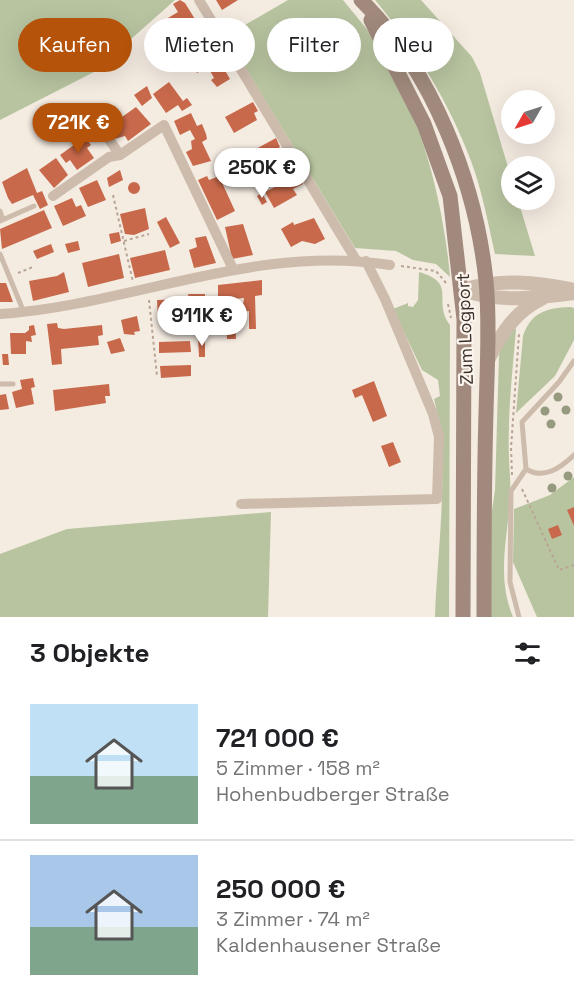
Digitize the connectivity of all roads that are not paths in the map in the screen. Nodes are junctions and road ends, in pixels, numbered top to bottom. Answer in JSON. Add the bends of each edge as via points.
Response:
{"nodes":[{"id":1,"x":199,"y":0,"type":"edge"},
{"id":2,"x":360,"y":0,"type":"edge"},
{"id":3,"x":98,"y":124,"type":"dead end"},
{"id":4,"x":120,"y":156,"type":"junction"},
{"id":5,"x":53,"y":196,"type":"dead end"},
{"id":6,"x":34,"y":206,"type":"dead end"},
{"id":7,"x":0,"y":210,"type":"edge"},
{"id":8,"x":2,"y":220,"type":"edge"},
{"id":9,"x":0,"y":254,"type":"edge"},
{"id":10,"x":361,"y":261,"type":"junction"},
{"id":11,"x":390,"y":265,"type":"road end"},
{"id":12,"x":234,"y":269,"type":"junction"},
{"id":13,"x":463,"y":290,"type":"junction"},
{"id":14,"x":486,"y":290,"type":"junction"},
{"id":15,"x":574,"y":292,"type":"edge"},
{"id":16,"x":546,"y":297,"type":"junction"},
{"id":17,"x":24,"y":312,"type":"junction"},
{"id":18,"x":0,"y":314,"type":"edge"},
{"id":19,"x":574,"y":361,"type":"edge"},
{"id":20,"x":487,"y":362,"type":"junction"},
{"id":21,"x":0,"y":384,"type":"edge"},
{"id":22,"x":13,"y":384,"type":"dead end"},
{"id":23,"x":574,"y":455,"type":"edge"},
{"id":24,"x":526,"y":469,"type":"junction"},
{"id":25,"x":241,"y":504,"type":"dead end"},
{"id":26,"x":463,"y":617,"type":"edge"},
{"id":27,"x":484,"y":617,"type":"edge"},
{"id":28,"x":519,"y":617,"type":"edge"}],
"edges":[{"from":1,"to":10,"type":"street"},
{"from":2,"to":13,"type":"main road","name":"Zum Logport","via":[[424,124],[450,196]]},
{"from":2,"to":14,"type":"main road","name":"Zum Logport","via":[[380,19],[447,130],[462,168],[475,220]]},
{"from":3,"to":4,"type":"street"},
{"from":4,"to":5,"type":"street","via":[[109,157]]},
{"from":4,"to":12,"type":"street","via":[[164,125]]},
{"from":6,"to":8,"type":"lane"},
{"from":7,"to":8,"type":"lane"},
{"from":9,"to":17,"type":"lane"},
{"from":10,"to":11,"type":"street"},
{"from":10,"to":12,"type":"street","via":[[313,261]]},
{"from":10,"to":25,"type":"street","via":[[385,299],[433,414],[439,437],[437,499]]},
{"from":12,"to":17,"type":"street"},
{"from":13,"to":14,"type":"street"},
{"from":13,"to":26,"type":"main road","name":"Zum Logport"},
{"from":14,"to":15,"type":"street","via":[[533,283]]},
{"from":14,"to":16,"type":"street"},
{"from":14,"to":20,"type":"main road","name":"Zum Logport"},
{"from":15,"to":16,"type":"street"},
{"from":16,"to":20,"type":"street","via":[[510,321]]},
{"from":17,"to":18,"type":"street"},
{"from":19,"to":24,"type":"lane","via":[[522,422]]},
{"from":20,"to":27,"type":"main road","name":"Zum Logport"},
{"from":21,"to":22,"type":"lane"},
{"from":23,"to":24,"type":"lane","via":[[546,474],[535,475]]},
{"from":24,"to":28,"type":"lane","via":[[511,491],[510,582]]}]}
